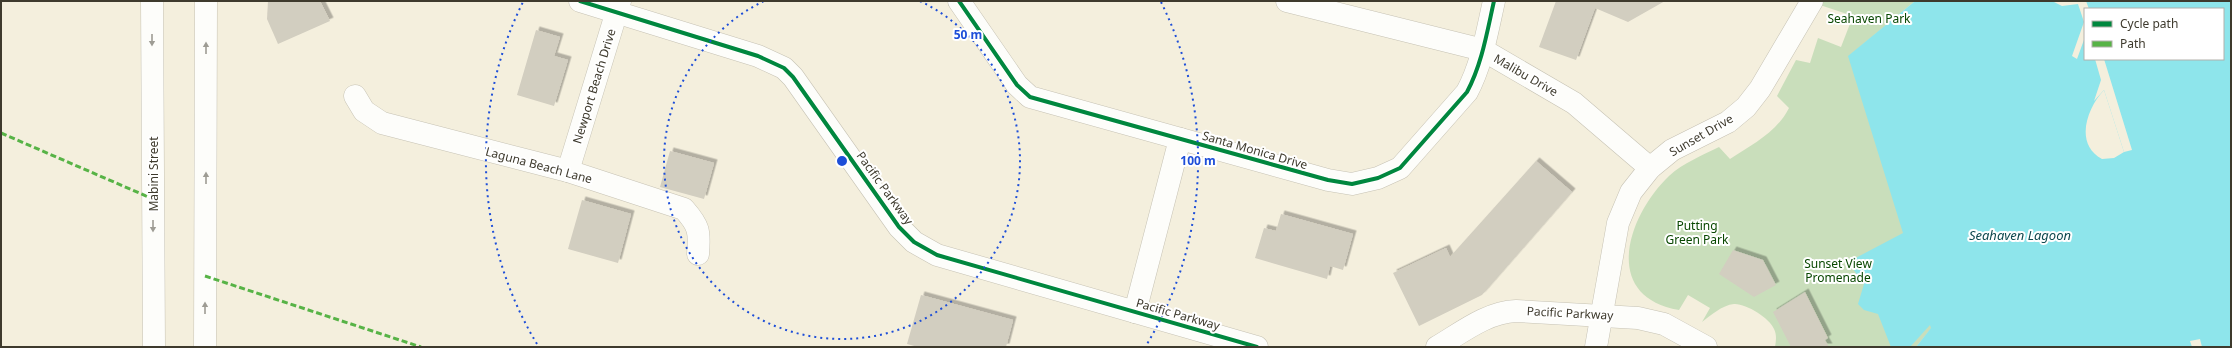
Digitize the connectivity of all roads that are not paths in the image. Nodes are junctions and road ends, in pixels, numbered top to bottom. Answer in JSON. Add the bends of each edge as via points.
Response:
{"nodes":[{"id":1,"x":152,"y":1,"type":"edge"},
{"id":2,"x":206,"y":1,"type":"edge"},
{"id":3,"x":580,"y":1,"type":"edge"},
{"id":4,"x":959,"y":1,"type":"edge"},
{"id":5,"x":1287,"y":1,"type":"edge"},
{"id":6,"x":1494,"y":1,"type":"edge"},
{"id":7,"x":1812,"y":1,"type":"edge"},
{"id":8,"x":618,"y":7,"type":"edge"},
{"id":9,"x":1483,"y":50,"type":"junction"},
{"id":10,"x":355,"y":96,"type":"dead end"},
{"id":11,"x":1180,"y":139,"type":"junction"},
{"id":12,"x":1650,"y":168,"type":"junction"},
{"id":13,"x":568,"y":171,"type":"junction"},
{"id":14,"x":698,"y":254,"type":"dead end"},
{"id":15,"x":1134,"y":312,"type":"junction"},
{"id":16,"x":1603,"y":315,"type":"junction"},
{"id":17,"x":154,"y":347,"type":"edge"},
{"id":18,"x":205,"y":347,"type":"edge"},
{"id":19,"x":1257,"y":347,"type":"edge"},
{"id":20,"x":1437,"y":347,"type":"edge"},
{"id":21,"x":1596,"y":347,"type":"edge"},
{"id":22,"x":1706,"y":347,"type":"edge"}],
"edges":[{"from":1,"to":17,"type":"street","name":"Mabini Street","one_way":true},
{"from":18,"to":2,"type":"street","one_way":true},
{"from":3,"to":8,"type":"street","name":"Pacific Parkway"},
{"from":4,"to":11,"type":"street","name":"Santa Monica Drive","via":[[1017,85],[1030,97]]},
{"from":5,"to":9,"type":"street","name":"Malibu Drive"},
{"from":6,"to":9,"type":"street","name":"Santa Monica Drive"},
{"from":7,"to":12,"type":"street","name":"Sunset Drive","via":[[1760,89],[1746,107],[1728,122],[1672,150]]},
{"from":8,"to":13,"type":"street","name":"Newport Beach Drive"},
{"from":8,"to":15,"type":"street","name":"Pacific Parkway","via":[[758,56],[784,68],[793,77],[899,227],[914,242],[937,255],[955,261]]},
{"from":9,"to":11,"type":"street","name":"Santa Monica Drive","via":[[1466,92],[1400,168],[1378,178],[1352,184],[1328,180]]},
{"from":9,"to":12,"type":"street","name":"Malibu Drive","via":[[1574,103]]},
{"from":10,"to":13,"type":"street","name":"Laguna Beach Lane","via":[[364,111],[382,123]]},
{"from":11,"to":15,"type":"street"},
{"from":12,"to":16,"type":"street","name":"Sunset Drive","via":[[1632,192],[1618,223]]},
{"from":13,"to":14,"type":"street","name":"Laguna Beach Lane","via":[[684,209],[696,222],[700,235]]},
{"from":15,"to":19,"type":"street","name":"Pacific Parkway"},
{"from":16,"to":20,"type":"street","name":"Pacific Parkway","via":[[1502,311]]},
{"from":16,"to":21,"type":"street","name":"Sunset Drive"},
{"from":16,"to":22,"type":"street","name":"Pacific Parkway","via":[[1638,318],[1664,324]]}]}
